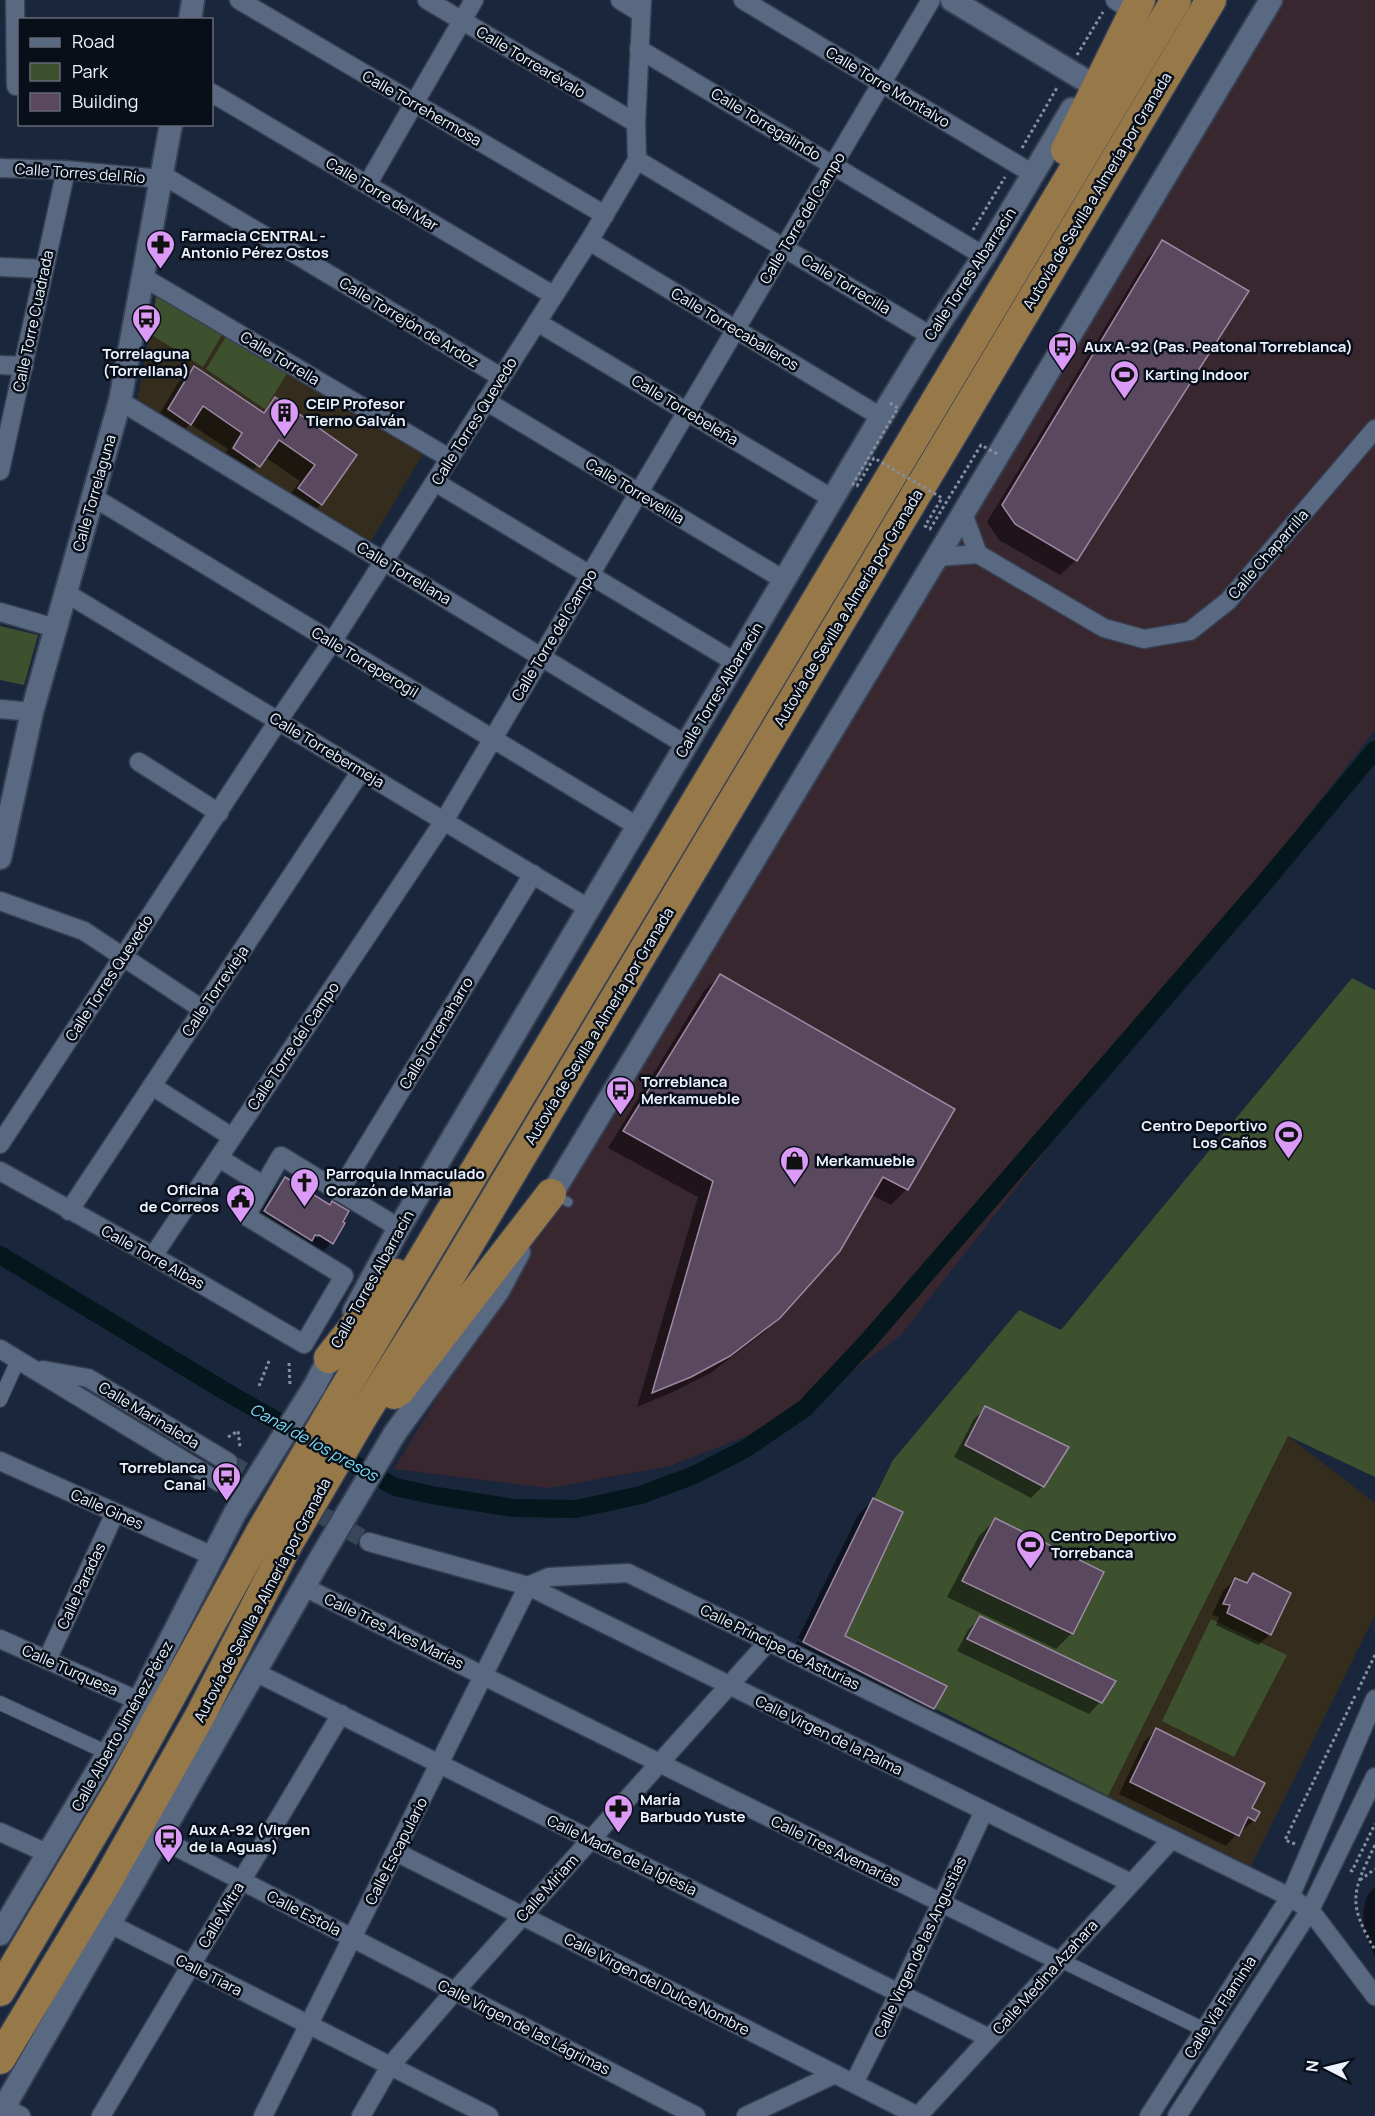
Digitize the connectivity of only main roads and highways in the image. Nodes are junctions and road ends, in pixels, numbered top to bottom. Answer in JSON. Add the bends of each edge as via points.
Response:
{"nodes":[{"id":1,"x":1176,"y":0,"type":"edge"},
{"id":2,"x":1211,"y":0,"type":"edge"},
{"id":3,"x":1131,"y":2,"type":"edge"},
{"id":4,"x":1013,"y":272,"type":"junction"},
{"id":5,"x":470,"y":1180,"type":"junction"},
{"id":6,"x":560,"y":1198,"type":"road end"},
{"id":7,"x":316,"y":1351,"type":"road end"},
{"id":8,"x":339,"y":1400,"type":"junction"},
{"id":9,"x":274,"y":1539,"type":"junction"},
{"id":10,"x":0,"y":1991,"type":"edge"},
{"id":11,"x":0,"y":2059,"type":"edge"}],
"edges":[{"from":1,"to":4,"type":"highway","name":"Autovía de Sevilla a Almería por Granada"},
{"from":2,"to":8,"type":"highway","name":"Autovía de Sevilla a Almería por Granada","via":[[439,1294]]},
{"from":3,"to":4,"type":"highway"},
{"from":4,"to":5,"type":"highway","name":"Autovía de Sevilla a Almería por Granada"},
{"from":5,"to":7,"type":"highway"},
{"from":5,"to":8,"type":"highway","name":"Autovía de Sevilla a Almería por Granada"},
{"from":6,"to":8,"type":"highway","via":[[399,1391]]},
{"from":8,"to":9,"type":"highway","name":"Autovía de Sevilla a Almería por Granada","bridge":true},
{"from":9,"to":10,"type":"highway","name":"Autovía de Sevilla a Almería por Granada"},
{"from":9,"to":11,"type":"highway","name":"Autovía de Sevilla a Almería por Granada","via":[[201,1714]]}]}
